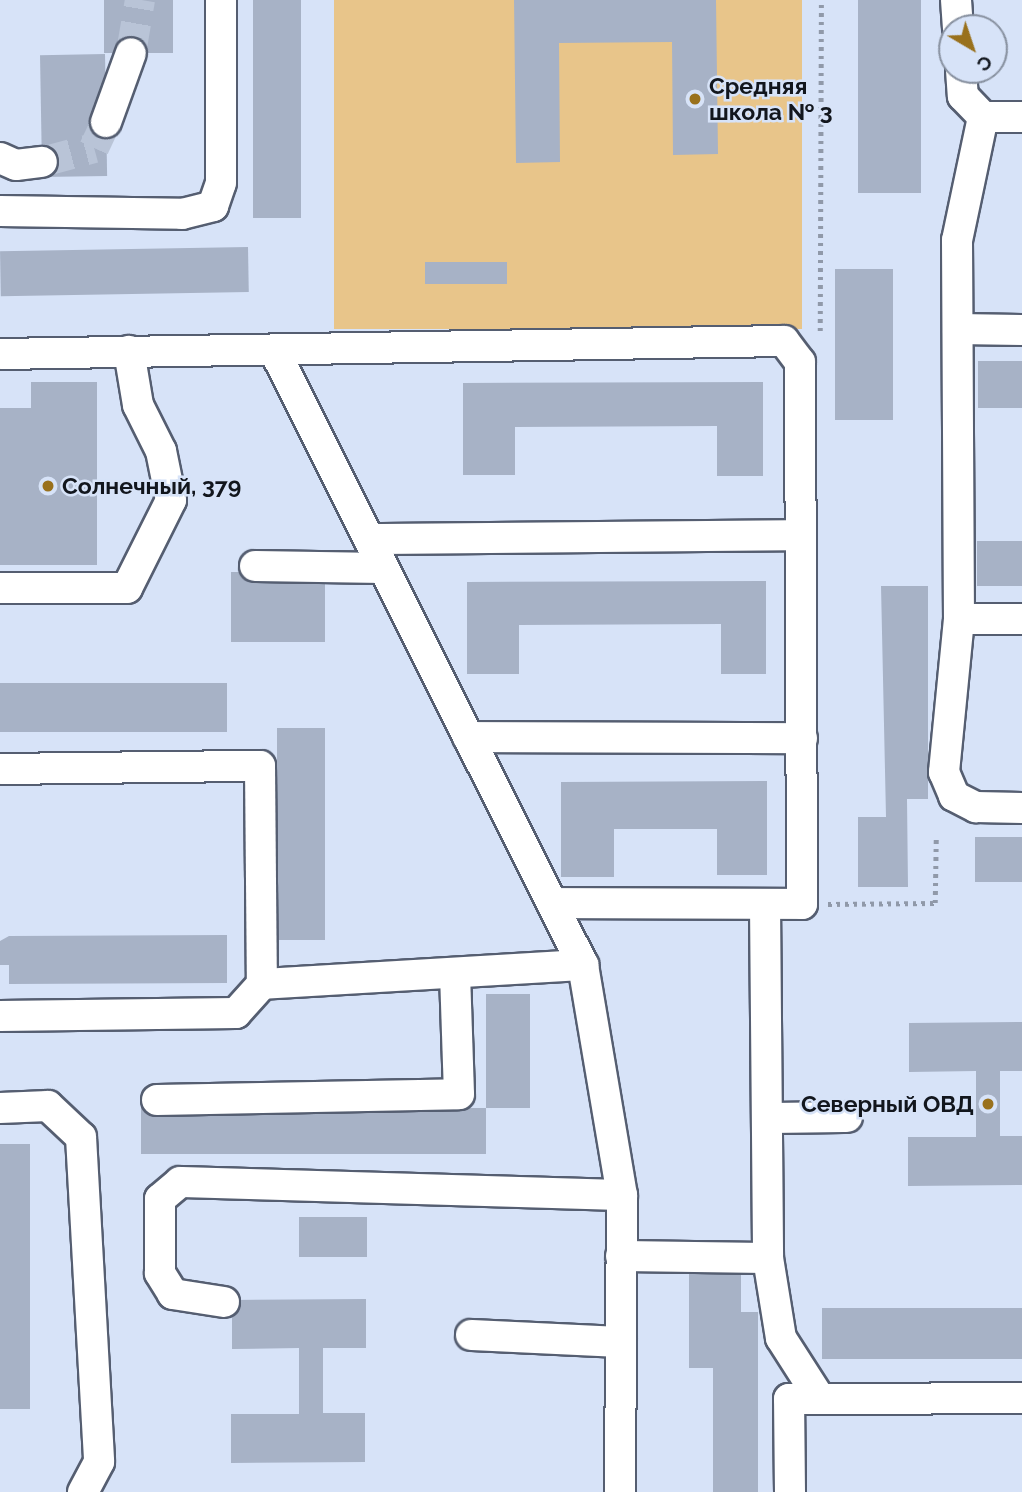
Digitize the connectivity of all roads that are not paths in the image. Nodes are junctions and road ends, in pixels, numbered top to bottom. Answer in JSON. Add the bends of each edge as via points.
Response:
{"nodes":[{"id":1,"x":221,"y":0,"type":"edge"},
{"id":2,"x":131,"y":53,"type":"tunnel mouth"},
{"id":3,"x":962,"y":84,"type":"edge"},
{"id":4,"x":984,"y":117,"type":"junction"},
{"id":5,"x":1022,"y":117,"type":"edge"},
{"id":6,"x":106,"y":122,"type":"tunnel mouth"},
{"id":7,"x":0,"y":158,"type":"edge"},
{"id":8,"x":42,"y":162,"type":"tunnel mouth"},
{"id":9,"x":0,"y":211,"type":"edge"},
{"id":10,"x":958,"y":330,"type":"junction"},
{"id":11,"x":1022,"y":330,"type":"edge"},
{"id":12,"x":274,"y":350,"type":"junction"},
{"id":13,"x":129,"y":351,"type":"junction"},
{"id":14,"x":0,"y":354,"type":"edge"},
{"id":15,"x":801,"y":535,"type":"junction"},
{"id":16,"x":369,"y":539,"type":"junction"},
{"id":17,"x":255,"y":566,"type":"dead end"},
{"id":18,"x":383,"y":568,"type":"junction"},
{"id":19,"x":0,"y":588,"type":"edge"},
{"id":20,"x":959,"y":619,"type":"junction"},
{"id":21,"x":1022,"y":619,"type":"edge"},
{"id":22,"x":468,"y":737,"type":"junction"},
{"id":23,"x":802,"y":738,"type":"junction"},
{"id":24,"x":0,"y":769,"type":"edge"},
{"id":25,"x":1022,"y":808,"type":"edge"},
{"id":26,"x":552,"y":903,"type":"junction"},
{"id":27,"x":765,"y":904,"type":"junction"},
{"id":28,"x":583,"y":965,"type":"junction"},
{"id":29,"x":455,"y":974,"type":"junction"},
{"id":30,"x":262,"y":984,"type":"junction"},
{"id":31,"x":0,"y":1016,"type":"edge"},
{"id":32,"x":157,"y":1100,"type":"dead end"},
{"id":33,"x":0,"y":1108,"type":"edge"},
{"id":34,"x":847,"y":1117,"type":"dead end"},
{"id":35,"x":769,"y":1118,"type":"junction"},
{"id":36,"x":622,"y":1195,"type":"junction"},
{"id":37,"x":621,"y":1256,"type":"junction"},
{"id":38,"x":768,"y":1258,"type":"junction"},
{"id":39,"x":224,"y":1302,"type":"dead end"},
{"id":40,"x":471,"y":1335,"type":"dead end"},
{"id":41,"x":621,"y":1342,"type":"junction"},
{"id":42,"x":1022,"y":1398,"type":"edge"},
{"id":43,"x":820,"y":1399,"type":"junction"},
{"id":44,"x":83,"y":1492,"type":"edge"},
{"id":45,"x":620,"y":1492,"type":"edge"},
{"id":46,"x":790,"y":1492,"type":"edge"}],
"edges":[{"from":1,"to":9,"type":"street","via":[[221,183],[214,205],[182,214]]},
{"from":2,"to":6,"type":"street"},
{"from":3,"to":4,"type":"street","via":[[963,96]]},
{"from":4,"to":5,"type":"street"},
{"from":4,"to":10,"type":"street","via":[[957,240]]},
{"from":7,"to":8,"type":"street","via":[[16,165]]},
{"from":10,"to":11,"type":"street"},
{"from":10,"to":20,"type":"street"},
{"from":12,"to":13,"type":"street"},
{"from":12,"to":15,"type":"street","via":[[784,341],[800,362]]},
{"from":12,"to":16,"type":"street"},
{"from":13,"to":14,"type":"street"},
{"from":13,"to":19,"type":"street","via":[[138,405],[161,451],[171,500],[127,588]]},
{"from":15,"to":16,"type":"street"},
{"from":15,"to":23,"type":"street"},
{"from":16,"to":18,"type":"street"},
{"from":17,"to":18,"type":"street"},
{"from":18,"to":22,"type":"street"},
{"from":20,"to":21,"type":"street"},
{"from":20,"to":25,"type":"street","via":[[944,772],[954,796],[976,807]]},
{"from":22,"to":23,"type":"street"},
{"from":22,"to":26,"type":"street"},
{"from":23,"to":27,"type":"street","via":[[802,904]]},
{"from":24,"to":30,"type":"street","via":[[260,766]]},
{"from":26,"to":27,"type":"street"},
{"from":26,"to":28,"type":"street"},
{"from":27,"to":35,"type":"street"},
{"from":28,"to":29,"type":"street"},
{"from":28,"to":36,"type":"street"},
{"from":29,"to":30,"type":"street"},
{"from":29,"to":32,"type":"street","via":[[459,1094]]},
{"from":30,"to":31,"type":"street","via":[[236,1013]]},
{"from":33,"to":44,"type":"street","via":[[48,1106],[81,1137],[99,1462]]},
{"from":34,"to":35,"type":"street"},
{"from":35,"to":38,"type":"street"},
{"from":36,"to":37,"type":"street"},
{"from":36,"to":39,"type":"street","via":[[180,1182],[160,1199],[160,1273],[173,1294]]},
{"from":37,"to":38,"type":"street"},
{"from":37,"to":41,"type":"street"},
{"from":38,"to":43,"type":"street","via":[[781,1338]]},
{"from":40,"to":41,"type":"street"},
{"from":41,"to":45,"type":"street"},
{"from":42,"to":43,"type":"street"},
{"from":43,"to":46,"type":"street","via":[[789,1399]]}]}
